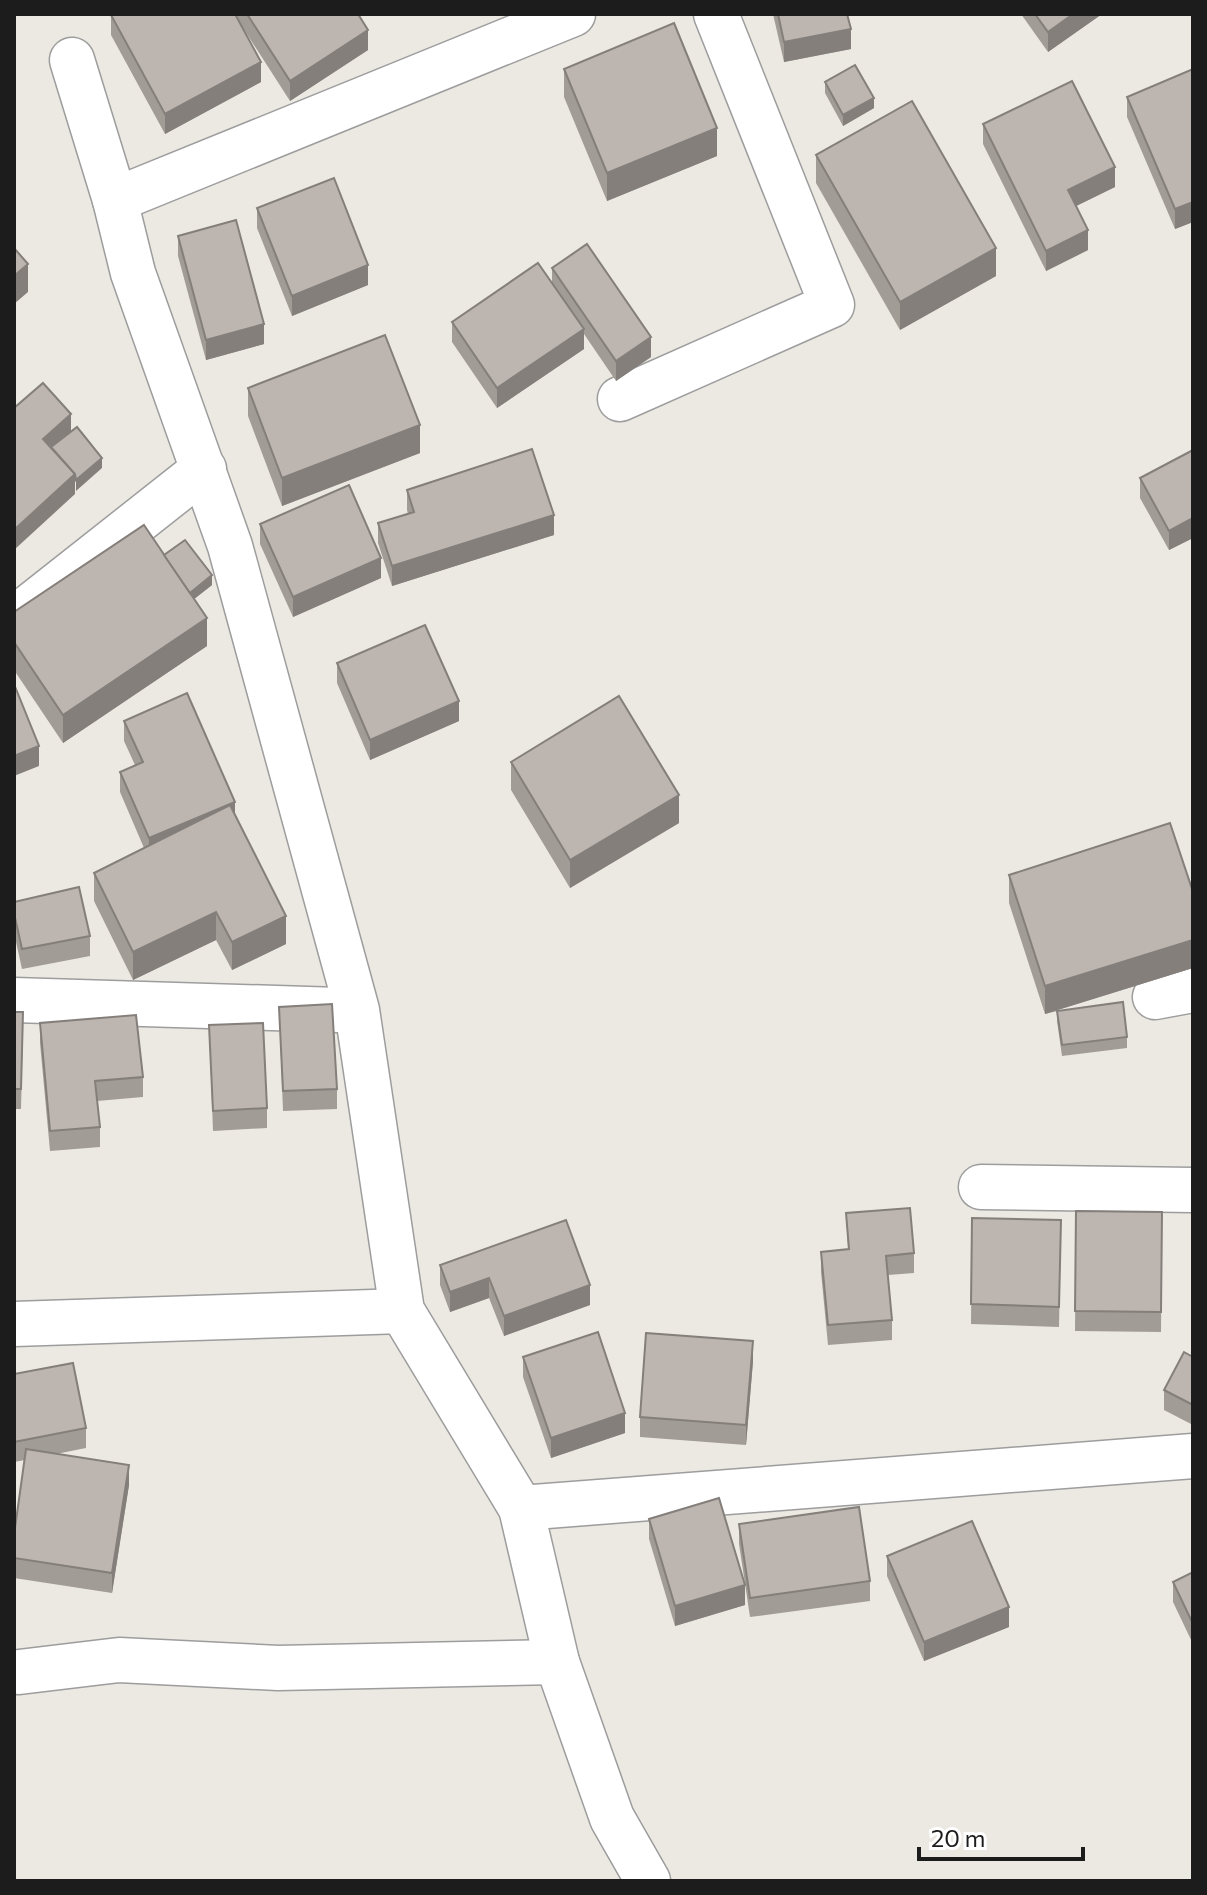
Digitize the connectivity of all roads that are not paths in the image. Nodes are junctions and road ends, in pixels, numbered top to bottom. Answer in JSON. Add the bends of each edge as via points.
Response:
{"nodes":[{"id":1,"x":573,"y":14,"type":"edge"},
{"id":2,"x":716,"y":14,"type":"edge"},
{"id":3,"x":72,"y":60,"type":"dead end"},
{"id":4,"x":115,"y":200,"type":"junction"},
{"id":5,"x":620,"y":399,"type":"dead end"},
{"id":6,"x":204,"y":469,"type":"junction"},
{"id":7,"x":14,"y":619,"type":"edge"},
{"id":8,"x":14,"y":1000,"type":"edge"},
{"id":9,"x":357,"y":1010,"type":"junction"},
{"id":10,"x":981,"y":1187,"type":"dead end"},
{"id":11,"x":1193,"y":1190,"type":"edge"},
{"id":12,"x":402,"y":1311,"type":"junction"},
{"id":13,"x":14,"y":1324,"type":"edge"},
{"id":14,"x":1193,"y":1456,"type":"edge"},
{"id":15,"x":521,"y":1508,"type":"junction"},
{"id":16,"x":557,"y":1662,"type":"junction"},
{"id":17,"x":19,"y":1672,"type":"dead end"},
{"id":18,"x":648,"y":1881,"type":"edge"}],
"edges":[{"from":1,"to":4,"type":"street"},
{"from":2,"to":5,"type":"street","via":[[832,305]]},
{"from":3,"to":4,"type":"street"},
{"from":4,"to":6,"type":"street","via":[[133,273]]},
{"from":6,"to":7,"type":"street"},
{"from":6,"to":9,"type":"street","via":[[284,734]]},
{"from":8,"to":9,"type":"street"},
{"from":9,"to":12,"type":"street"},
{"from":10,"to":11,"type":"street"},
{"from":12,"to":13,"type":"street"},
{"from":12,"to":15,"type":"street"},
{"from":14,"to":15,"type":"street"},
{"from":15,"to":16,"type":"street"},
{"from":16,"to":17,"type":"street","via":[[278,1668],[119,1660]]},
{"from":16,"to":18,"type":"street","via":[[612,1818]]}]}
